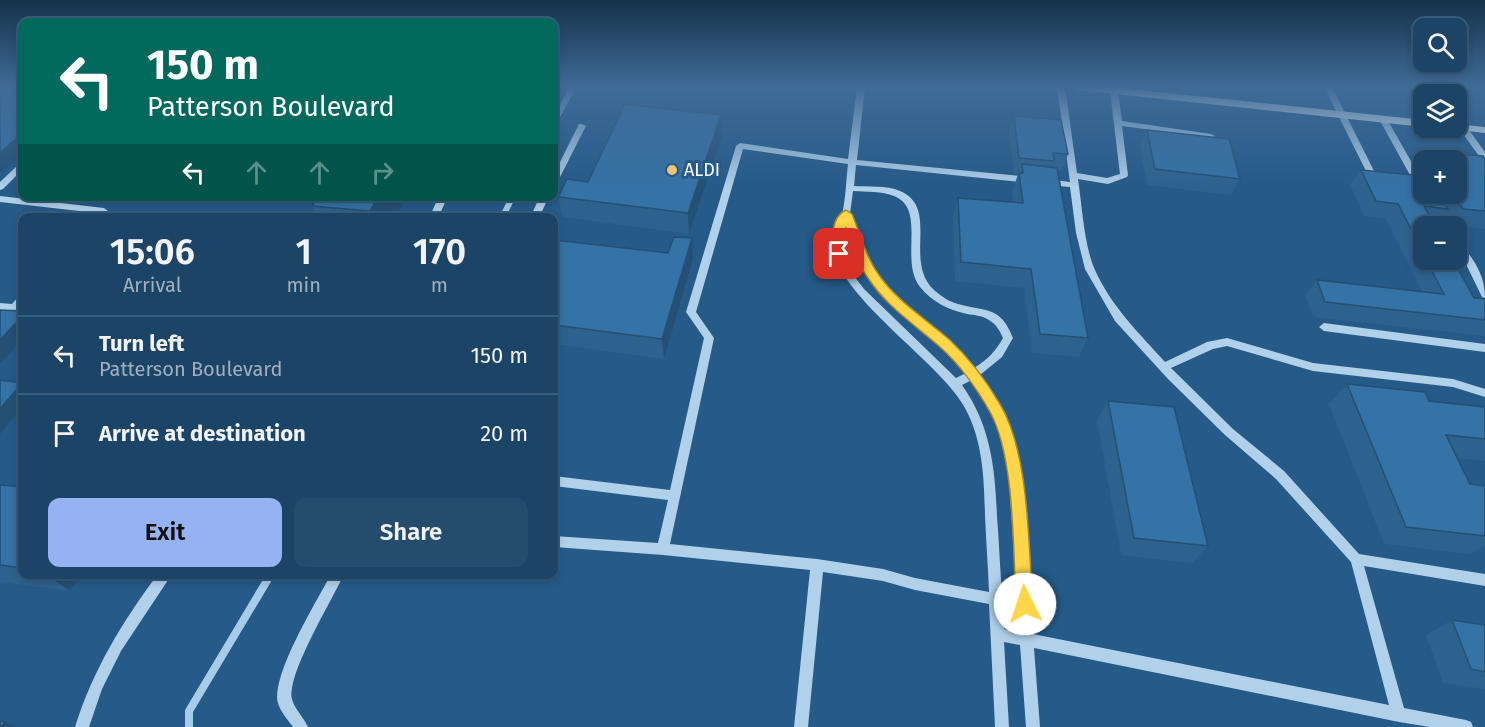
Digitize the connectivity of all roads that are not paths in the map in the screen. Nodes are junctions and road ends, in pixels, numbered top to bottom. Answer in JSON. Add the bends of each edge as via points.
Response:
{"nodes":[{"id":1,"x":857,"y":121,"type":"edge"},
{"id":2,"x":1066,"y":121,"type":"edge"},
{"id":3,"x":1343,"y":121,"type":"edge"},
{"id":4,"x":1384,"y":121,"type":"edge"},
{"id":5,"x":1118,"y":123,"type":"joint"},
{"id":6,"x":582,"y":126,"type":"dead end"},
{"id":7,"x":1467,"y":129,"type":"edge"},
{"id":8,"x":1485,"y":130,"type":"edge"},
{"id":9,"x":1211,"y":136,"type":"edge"},
{"id":10,"x":1467,"y":136,"type":"edge"},
{"id":11,"x":1484,"y":156,"type":"edge"},
{"id":12,"x":852,"y":162,"type":"junction"},
{"id":13,"x":18,"y":170,"type":"edge"},
{"id":14,"x":558,"y":172,"type":"edge"},
{"id":15,"x":1413,"y":176,"type":"edge"},
{"id":16,"x":1393,"y":177,"type":"edge"},
{"id":17,"x":1404,"y":177,"type":"edge"},
{"id":18,"x":1413,"y":178,"type":"edge"},
{"id":19,"x":1074,"y":180,"type":"junction"},
{"id":20,"x":0,"y":188,"type":"edge"},
{"id":21,"x":849,"y":188,"type":"junction"},
{"id":22,"x":0,"y":199,"type":"edge"},
{"id":23,"x":102,"y":213,"type":"edge"},
{"id":24,"x":846,"y":214,"type":"junction"},
{"id":25,"x":1467,"y":257,"type":"edge"},
{"id":26,"x":1485,"y":294,"type":"edge"},
{"id":27,"x":18,"y":304,"type":"edge"},
{"id":28,"x":0,"y":307,"type":"edge"},
{"id":29,"x":1324,"y":327,"type":"dead end"},
{"id":30,"x":1485,"y":348,"type":"edge"},
{"id":31,"x":1164,"y":367,"type":"junction"},
{"id":32,"x":972,"y":376,"type":"junction"},
{"id":33,"x":955,"y":384,"type":"junction"},
{"id":34,"x":1485,"y":393,"type":"edge"},
{"id":35,"x":558,"y":481,"type":"edge"},
{"id":36,"x":675,"y":496,"type":"junction"},
{"id":37,"x":558,"y":542,"type":"edge"},
{"id":38,"x":663,"y":549,"type":"junction"},
{"id":39,"x":1356,"y":559,"type":"junction"},
{"id":40,"x":817,"y":565,"type":"junction"},
{"id":41,"x":162,"y":579,"type":"edge"},
{"id":42,"x":335,"y":579,"type":"edge"},
{"id":43,"x":1485,"y":580,"type":"edge"},
{"id":44,"x":996,"y":599,"type":"junction"},
{"id":45,"x":1025,"y":604,"type":"junction"},
{"id":46,"x":998,"y":634,"type":"junction"},
{"id":47,"x":1027,"y":640,"type":"junction"},
{"id":48,"x":1399,"y":715,"type":"junction"},
{"id":49,"x":82,"y":727,"type":"edge"},
{"id":50,"x":301,"y":727,"type":"edge"},
{"id":51,"x":801,"y":727,"type":"edge"},
{"id":52,"x":1002,"y":727,"type":"edge"},
{"id":53,"x":1033,"y":727,"type":"edge"},
{"id":54,"x":1466,"y":727,"type":"edge"}],
"edges":[{"from":1,"to":12,"type":"street"},
{"from":2,"to":19,"type":"street"},
{"from":3,"to":16,"type":"street","via":[[1372,175]]},
{"from":4,"to":15,"type":"street"},
{"from":5,"to":9,"type":"street"},
{"from":5,"to":19,"type":"street","via":[[1124,175],[1108,181]]},
{"from":6,"to":14,"type":"street"},
{"from":7,"to":8,"type":"main road"},
{"from":10,"to":11,"type":"street"},
{"from":12,"to":19,"type":"street"},
{"from":12,"to":21,"type":"street"},
{"from":12,"to":36,"type":"street","via":[[740,146],[691,312],[709,338]]},
{"from":13,"to":20,"type":"street"},
{"from":17,"to":18,"type":"street"},
{"from":19,"to":31,"type":"street","via":[[1090,269],[1119,318]]},
{"from":21,"to":24,"type":"street"},
{"from":21,"to":32,"type":"street","via":[[908,199],[916,215],[915,270],[921,282],[953,307],[986,313],[1003,325],[1008,338],[1003,350]]},
{"from":22,"to":23,"type":"street"},
{"from":24,"to":32,"type":"street","via":[[872,276],[947,346]]},
{"from":24,"to":33,"type":"street","via":[[837,234],[839,254],[847,273]]},
{"from":25,"to":26,"type":"street"},
{"from":27,"to":28,"type":"street","via":[[14,308]]},
{"from":29,"to":30,"type":"street"},
{"from":31,"to":34,"type":"street","via":[[1211,345],[1227,342],[1313,367],[1453,383]]},
{"from":31,"to":39,"type":"street","via":[[1229,432],[1280,475]]},
{"from":32,"to":33,"type":"street"},
{"from":32,"to":45,"type":"street","via":[[999,415],[1014,466]]},
{"from":33,"to":44,"type":"street","via":[[967,400],[984,443]]},
{"from":35,"to":36,"type":"street"},
{"from":36,"to":38,"type":"street"},
{"from":37,"to":38,"type":"street"},
{"from":38,"to":40,"type":"street"},
{"from":39,"to":43,"type":"street"},
{"from":39,"to":48,"type":"street"},
{"from":40,"to":44,"type":"street"},
{"from":40,"to":51,"type":"street"},
{"from":41,"to":49,"type":"street","via":[[108,661]]},
{"from":42,"to":50,"type":"street","via":[[285,684],[285,702]]},
{"from":44,"to":45,"type":"street"},
{"from":44,"to":46,"type":"street"},
{"from":45,"to":47,"type":"street"},
{"from":46,"to":47,"type":"street"},
{"from":46,"to":52,"type":"street"},
{"from":47,"to":48,"type":"street"},
{"from":47,"to":53,"type":"street"},
{"from":48,"to":54,"type":"street"}]}
